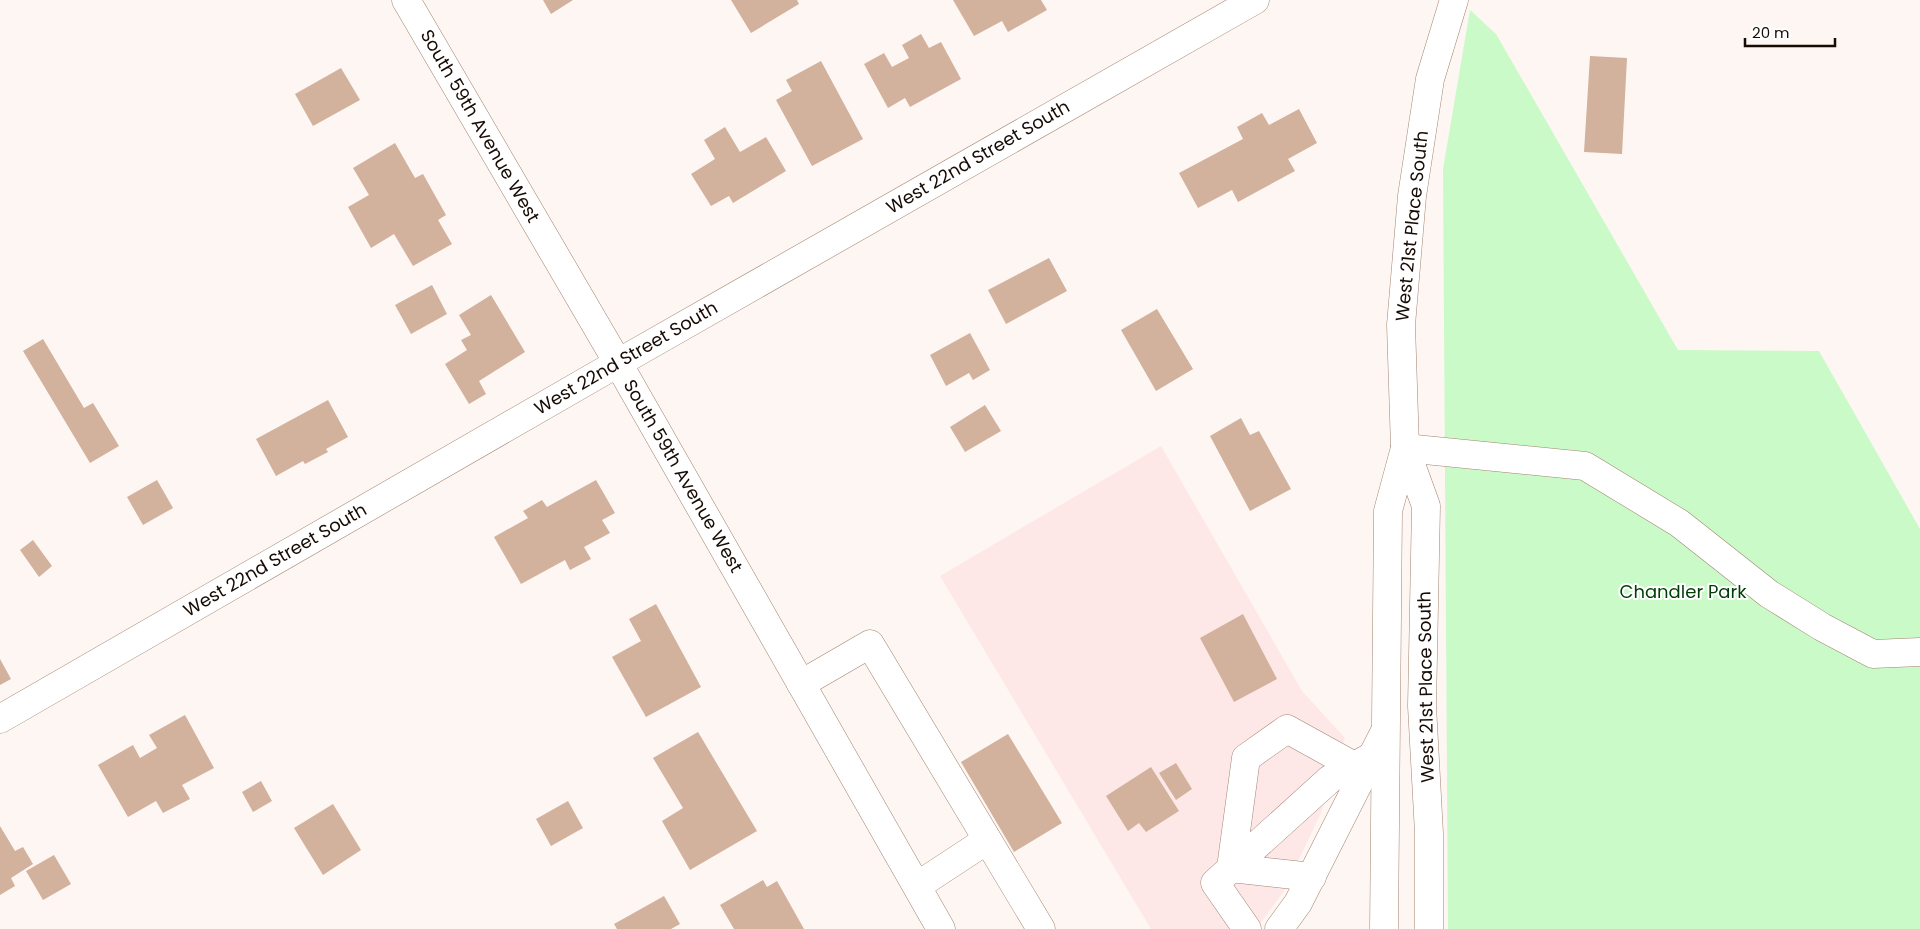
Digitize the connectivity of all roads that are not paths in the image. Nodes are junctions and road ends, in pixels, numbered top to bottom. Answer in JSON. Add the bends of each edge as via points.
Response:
{"nodes":[{"id":1,"x":406,"y":0,"type":"edge"},
{"id":2,"x":1254,"y":0,"type":"edge"},
{"id":3,"x":1450,"y":2,"type":"edge"},
{"id":4,"x":618,"y":362,"type":"junction"},
{"id":5,"x":1405,"y":448,"type":"junction"},
{"id":6,"x":1920,"y":652,"type":"edge"},
{"id":7,"x":802,"y":684,"type":"junction"},
{"id":8,"x":0,"y":719,"type":"edge"},
{"id":9,"x":1370,"y":751,"type":"junction"},
{"id":10,"x":987,"y":840,"type":"junction"},
{"id":11,"x":1231,"y":868,"type":"junction"},
{"id":12,"x":1312,"y":876,"type":"junction"},
{"id":13,"x":917,"y":886,"type":"junction"},
{"id":14,"x":941,"y":929,"type":"edge"},
{"id":15,"x":1041,"y":929,"type":"edge"},
{"id":16,"x":1247,"y":929,"type":"edge"},
{"id":17,"x":1279,"y":929,"type":"edge"},
{"id":18,"x":1384,"y":929,"type":"edge"},
{"id":19,"x":1429,"y":929,"type":"edge"}],
"edges":[{"from":1,"to":4,"type":"street","name":"South 59th Avenue West"},
{"from":2,"to":4,"type":"street","name":"West 22nd Street South"},
{"from":3,"to":5,"type":"street","name":"West 21st Place South","via":[[1430,79],[1412,196],[1401,324]]},
{"from":4,"to":7,"type":"street","name":"South 59th Avenue West"},
{"from":4,"to":8,"type":"street","name":"West 22nd Street South"},
{"from":5,"to":6,"type":"street","via":[[1585,466],[1679,523],[1769,594],[1822,627],[1873,654]]},
{"from":5,"to":9,"type":"street","name":"West 21st Place South","via":[[1388,511]]},
{"from":5,"to":19,"type":"street","name":"West 21st Place South","via":[[1426,506],[1422,706],[1429,833]]},
{"from":7,"to":10,"type":"street","via":[[870,644]]},
{"from":7,"to":13,"type":"street","name":"South 59th Avenue West"},
{"from":9,"to":11,"type":"street","via":[[1330,779]]},
{"from":9,"to":11,"type":"street","via":[[1287,729],[1246,758]]},
{"from":9,"to":12,"type":"street"},
{"from":9,"to":18,"type":"street","name":"West 21st Place South"},
{"from":10,"to":13,"type":"street"},
{"from":10,"to":15,"type":"street"},
{"from":11,"to":12,"type":"street"},
{"from":11,"to":16,"type":"street","via":[[1215,883]]},
{"from":12,"to":17,"type":"street"},
{"from":13,"to":14,"type":"street","name":"South 59th Avenue West"}]}
